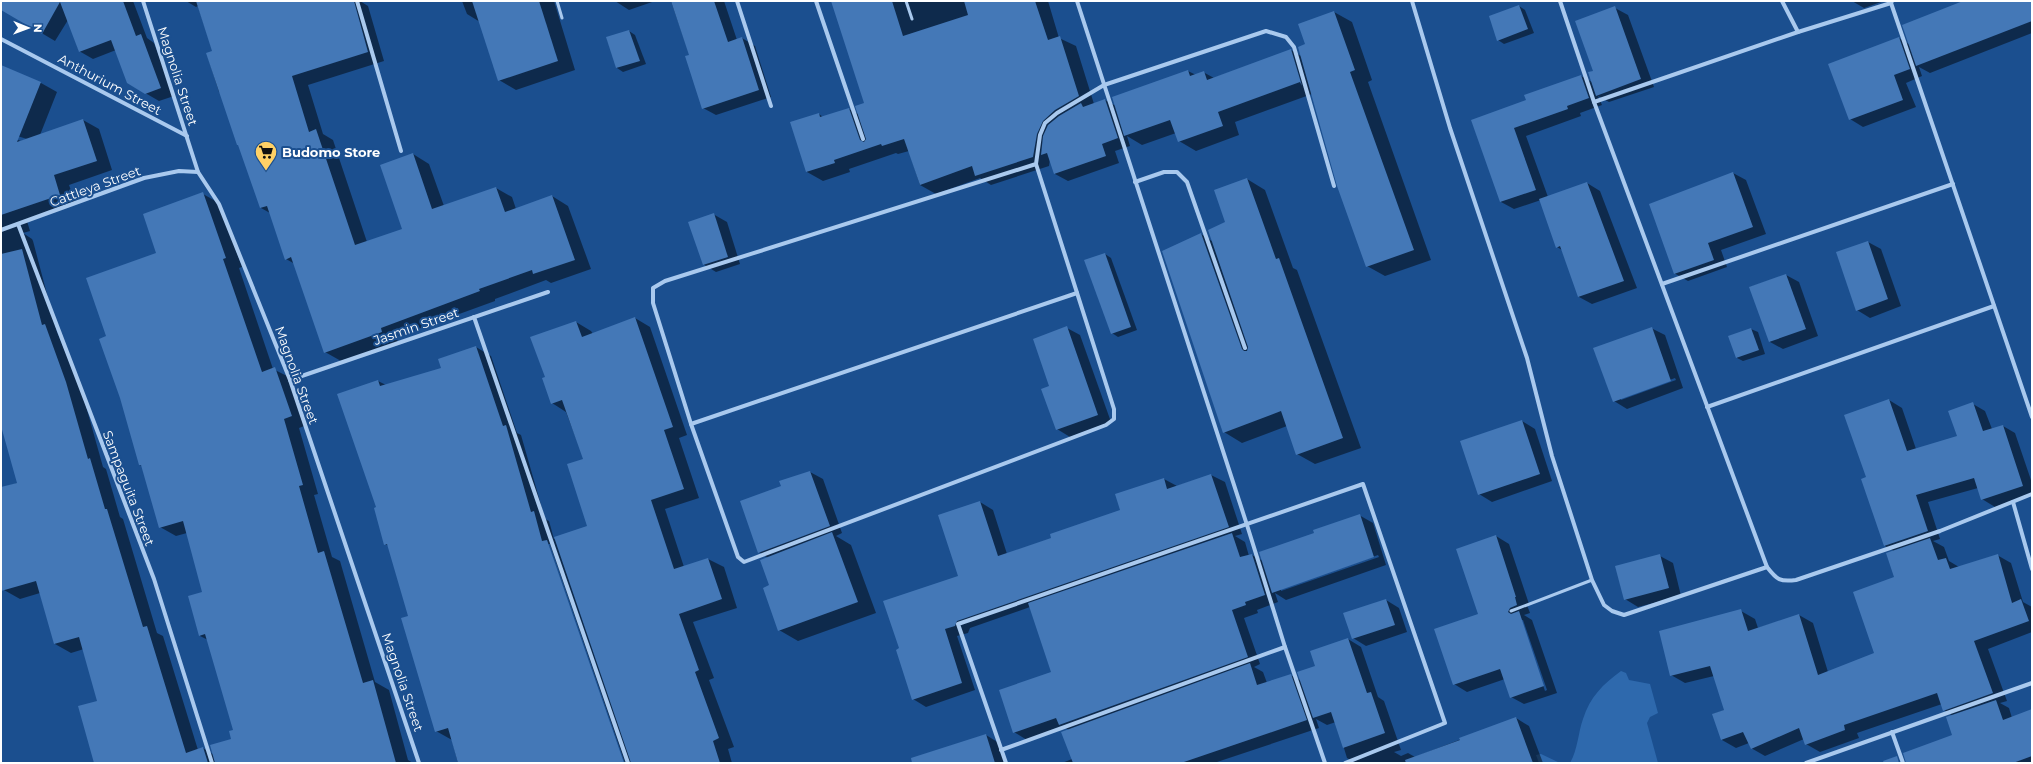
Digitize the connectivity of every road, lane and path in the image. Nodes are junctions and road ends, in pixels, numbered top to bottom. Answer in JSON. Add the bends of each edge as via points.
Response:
{"nodes":[{"id":1,"x":143,"y":1,"type":"edge"},
{"id":2,"x":358,"y":1,"type":"edge"},
{"id":3,"x":557,"y":1,"type":"edge"},
{"id":4,"x":737,"y":1,"type":"edge"},
{"id":5,"x":816,"y":1,"type":"edge"},
{"id":6,"x":906,"y":1,"type":"edge"},
{"id":7,"x":1076,"y":1,"type":"edge"},
{"id":8,"x":1412,"y":1,"type":"edge"},
{"id":9,"x":1560,"y":1,"type":"edge"},
{"id":10,"x":1782,"y":1,"type":"edge"},
{"id":11,"x":1892,"y":2,"type":"edge"},
{"id":12,"x":562,"y":18,"type":"dead end"},
{"id":13,"x":912,"y":19,"type":"dead end"},
{"id":14,"x":1798,"y":32,"type":"junction"},
{"id":15,"x":1,"y":39,"type":"edge"},
{"id":16,"x":1104,"y":86,"type":"junction"},
{"id":17,"x":1594,"y":102,"type":"junction"},
{"id":18,"x":771,"y":106,"type":"dead end"},
{"id":19,"x":188,"y":136,"type":"junction"},
{"id":20,"x":863,"y":139,"type":"dead end"},
{"id":21,"x":401,"y":151,"type":"dead end"},
{"id":22,"x":1036,"y":164,"type":"junction"},
{"id":23,"x":198,"y":172,"type":"junction"},
{"id":24,"x":1135,"y":182,"type":"junction"},
{"id":25,"x":1952,"y":184,"type":"junction"},
{"id":26,"x":1334,"y":186,"type":"dead end"},
{"id":27,"x":18,"y":224,"type":"junction"},
{"id":28,"x":1,"y":230,"type":"edge"},
{"id":29,"x":1662,"y":284,"type":"junction"},
{"id":30,"x":548,"y":292,"type":"dead end"},
{"id":31,"x":1078,"y":293,"type":"junction"},
{"id":32,"x":1994,"y":306,"type":"junction"},
{"id":33,"x":474,"y":317,"type":"junction"},
{"id":34,"x":1245,"y":348,"type":"dead end"},
{"id":35,"x":290,"y":380,"type":"junction"},
{"id":36,"x":1708,"y":407,"type":"junction"},
{"id":37,"x":2032,"y":418,"type":"edge"},
{"id":38,"x":691,"y":424,"type":"junction"},
{"id":39,"x":2032,"y":494,"type":"edge"},
{"id":40,"x":2013,"y":502,"type":"junction"},
{"id":41,"x":1247,"y":525,"type":"junction"},
{"id":42,"x":1767,"y":567,"type":"junction"},
{"id":43,"x":2032,"y":568,"type":"edge"},
{"id":44,"x":1592,"y":580,"type":"junction"},
{"id":45,"x":1511,"y":611,"type":"dead end"},
{"id":46,"x":1284,"y":647,"type":"junction"},
{"id":47,"x":2032,"y":683,"type":"edge"},
{"id":48,"x":1892,"y":732,"type":"junction"},
{"id":49,"x":1001,"y":750,"type":"junction"},
{"id":50,"x":212,"y":763,"type":"edge"},
{"id":51,"x":419,"y":763,"type":"edge"},
{"id":52,"x":628,"y":763,"type":"edge"},
{"id":53,"x":1006,"y":763,"type":"edge"},
{"id":54,"x":1325,"y":763,"type":"edge"},
{"id":55,"x":1345,"y":763,"type":"edge"},
{"id":56,"x":1806,"y":763,"type":"edge"},
{"id":57,"x":1903,"y":763,"type":"edge"}],
"edges":[{"from":1,"to":19,"type":"street","name":"Magnolia Street"},
{"from":2,"to":21,"type":"street"},
{"from":3,"to":12,"type":"lane"},
{"from":4,"to":18,"type":"street"},
{"from":5,"to":20,"type":"street"},
{"from":6,"to":13,"type":"lane"},
{"from":7,"to":16,"type":"street"},
{"from":8,"to":44,"type":"street","via":[[1450,128],[1527,358],[1552,456]]},
{"from":9,"to":17,"type":"street"},
{"from":10,"to":14,"type":"street"},
{"from":11,"to":14,"type":"street"},
{"from":11,"to":25,"type":"street"},
{"from":14,"to":17,"type":"street"},
{"from":15,"to":19,"type":"street","name":"Anthurium Street"},
{"from":16,"to":22,"type":"street","via":[[1056,113],[1045,123],[1040,135]]},
{"from":16,"to":24,"type":"street"},
{"from":16,"to":26,"type":"street","via":[[1266,31],[1286,37],[1294,47]]},
{"from":17,"to":29,"type":"street"},
{"from":19,"to":23,"type":"street","name":"Magnolia Street"},
{"from":22,"to":31,"type":"street"},
{"from":22,"to":38,"type":"street","via":[[665,281],[654,288],[653,303]]},
{"from":23,"to":27,"type":"street","name":"Cattleya Street","via":[[178,171],[144,178]]},
{"from":23,"to":35,"type":"street","name":"Magnolia Street","via":[[219,204]]},
{"from":24,"to":34,"type":"street","via":[[1164,172],[1177,172],[1187,182]]},
{"from":24,"to":41,"type":"street"},
{"from":25,"to":29,"type":"street"},
{"from":25,"to":32,"type":"street"},
{"from":27,"to":28,"type":"street","name":"Cattleya Street"},
{"from":27,"to":50,"type":"street","name":"Sampaguita Street","via":[[154,579]]},
{"from":29,"to":36,"type":"street"},
{"from":30,"to":33,"type":"street","name":"Jasmin Street"},
{"from":31,"to":38,"type":"street"},
{"from":31,"to":38,"type":"street","via":[[1114,409],[1114,419],[1106,425],[751,560],[744,562],[738,557]]},
{"from":32,"to":36,"type":"street"},
{"from":32,"to":37,"type":"street"},
{"from":33,"to":35,"type":"street","name":"Jasmin Street"},
{"from":33,"to":52,"type":"street"},
{"from":35,"to":51,"type":"street","name":"Magnolia Street"},
{"from":36,"to":42,"type":"street"},
{"from":39,"to":40,"type":"street"},
{"from":40,"to":42,"type":"street","via":[[1940,531],[1796,580],[1785,582],[1776,578]]},
{"from":40,"to":43,"type":"street"},
{"from":41,"to":46,"type":"street"},
{"from":41,"to":49,"type":"street","via":[[958,624]]},
{"from":41,"to":55,"type":"street","via":[[1363,484],[1445,723]]},
{"from":42,"to":44,"type":"street","via":[[1624,615],[1612,612],[1604,605]]},
{"from":44,"to":45,"type":"lane"},
{"from":46,"to":49,"type":"street"},
{"from":46,"to":54,"type":"street"},
{"from":47,"to":48,"type":"street"},
{"from":48,"to":56,"type":"street"},
{"from":48,"to":57,"type":"street"},
{"from":49,"to":53,"type":"street"}]}
